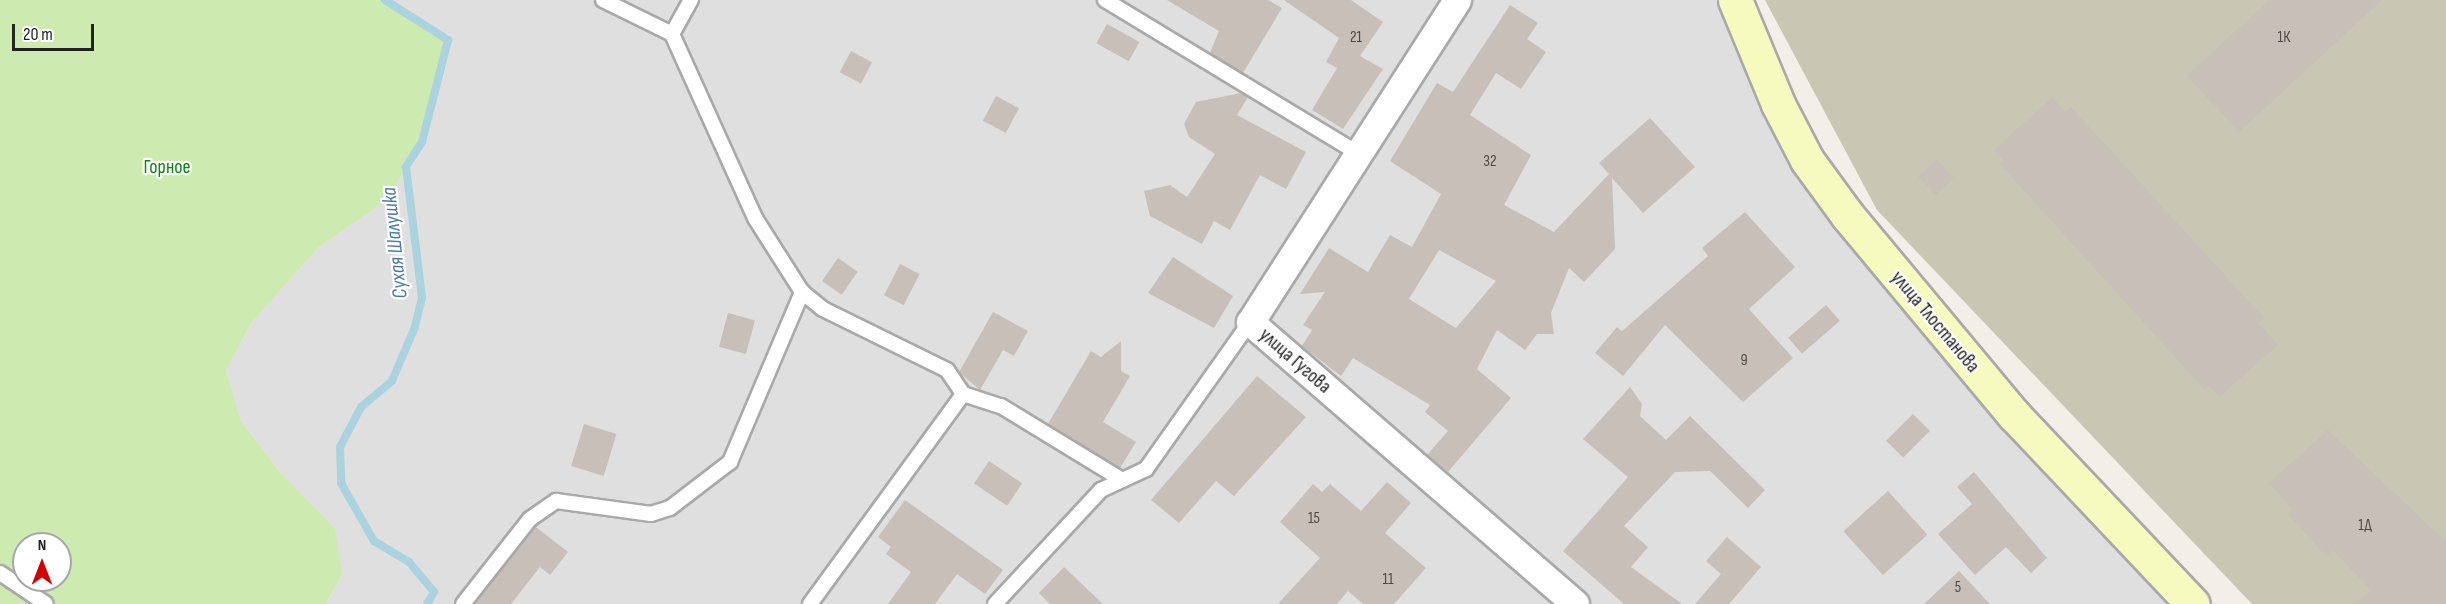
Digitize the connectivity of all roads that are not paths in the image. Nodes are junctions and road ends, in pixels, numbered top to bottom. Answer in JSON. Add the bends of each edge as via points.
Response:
{"nodes":[{"id":1,"x":603,"y":0,"type":"edge"},
{"id":2,"x":691,"y":0,"type":"edge"},
{"id":3,"x":1105,"y":0,"type":"edge"},
{"id":4,"x":1457,"y":0,"type":"edge"},
{"id":5,"x":1735,"y":0,"type":"edge"},
{"id":6,"x":672,"y":34,"type":"junction"},
{"id":7,"x":1358,"y":153,"type":"junction"},
{"id":8,"x":802,"y":292,"type":"junction"},
{"id":9,"x":1250,"y":322,"type":"junction"},
{"id":10,"x":963,"y":394,"type":"junction"},
{"id":11,"x":1122,"y":480,"type":"junction"},
{"id":12,"x":0,"y":573,"type":"edge"},
{"id":13,"x":46,"y":604,"type":"edge"},
{"id":14,"x":463,"y":604,"type":"edge"},
{"id":15,"x":810,"y":604,"type":"edge"},
{"id":16,"x":995,"y":604,"type":"edge"},
{"id":17,"x":1575,"y":604,"type":"edge"},
{"id":18,"x":2193,"y":604,"type":"edge"}],
"edges":[{"from":1,"to":6,"type":"lane"},
{"from":2,"to":6,"type":"lane"},
{"from":3,"to":7,"type":"lane"},
{"from":4,"to":7,"type":"street","name":"улица Гугова"},
{"from":5,"to":18,"type":"main road","name":"улица Тлостанова","via":[[1778,104],[1807,160],[1848,216],[2014,415]]},
{"from":6,"to":8,"type":"lane","via":[[755,218]]},
{"from":7,"to":9,"type":"street","name":"улица Гугова"},
{"from":8,"to":10,"type":"lane","via":[[823,309],[947,370]]},
{"from":8,"to":14,"type":"lane","via":[[730,462],[670,508],[651,514],[556,501],[530,519]]},
{"from":9,"to":11,"type":"lane","via":[[1146,469]]},
{"from":9,"to":17,"type":"street","name":"улица Гугова"},
{"from":10,"to":11,"type":"lane","via":[[1001,406]]},
{"from":10,"to":15,"type":"lane"},
{"from":11,"to":16,"type":"lane","via":[[1101,490]]},
{"from":12,"to":13,"type":"lane"}]}
